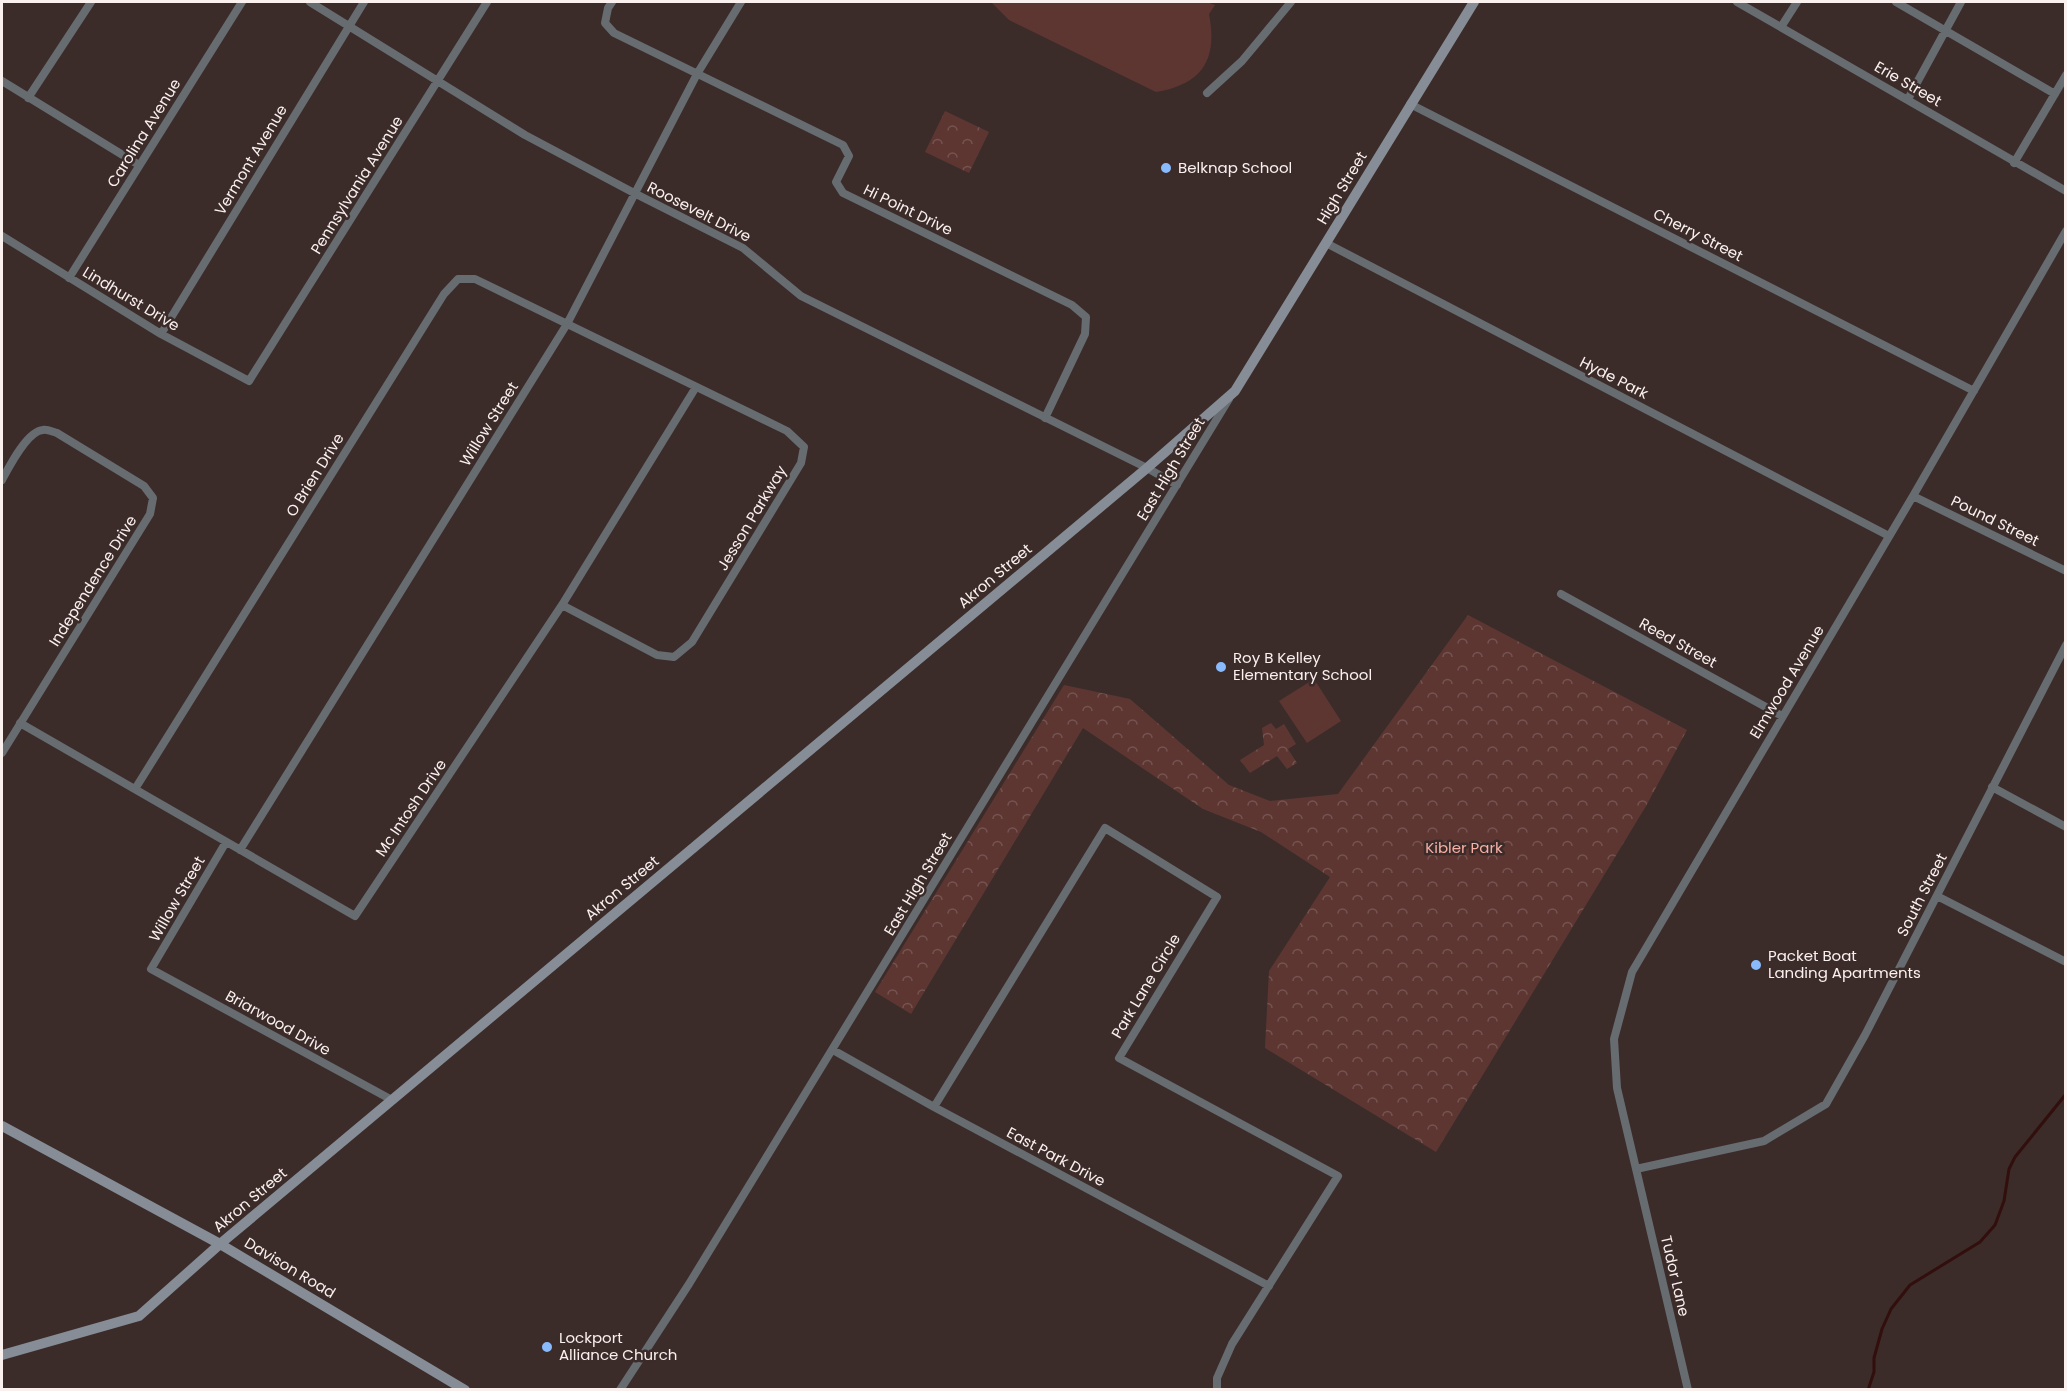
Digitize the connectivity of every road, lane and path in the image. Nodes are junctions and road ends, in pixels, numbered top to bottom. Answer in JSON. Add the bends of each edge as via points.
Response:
{"nodes":[{"id":1,"x":90,"y":2,"type":"edge"},
{"id":2,"x":242,"y":2,"type":"edge"},
{"id":3,"x":310,"y":2,"type":"edge"},
{"id":4,"x":364,"y":2,"type":"edge"},
{"id":5,"x":487,"y":2,"type":"edge"},
{"id":6,"x":612,"y":2,"type":"edge"},
{"id":7,"x":741,"y":2,"type":"edge"},
{"id":8,"x":1292,"y":2,"type":"edge"},
{"id":9,"x":1474,"y":2,"type":"edge"},
{"id":10,"x":1737,"y":2,"type":"edge"},
{"id":11,"x":1797,"y":2,"type":"edge"},
{"id":12,"x":1896,"y":2,"type":"edge"},
{"id":13,"x":1961,"y":2,"type":"edge"},
{"id":14,"x":349,"y":26,"type":"junction"},
{"id":15,"x":1781,"y":27,"type":"junction"},
{"id":16,"x":1946,"y":31,"type":"junction"},
{"id":17,"x":697,"y":74,"type":"junction"},
{"id":18,"x":2066,"y":75,"type":"edge"},
{"id":19,"x":2,"y":81,"type":"edge"},
{"id":20,"x":438,"y":81,"type":"junction"},
{"id":21,"x":1207,"y":93,"type":"dead end"},
{"id":22,"x":2055,"y":94,"type":"junction"},
{"id":23,"x":28,"y":98,"type":"junction"},
{"id":24,"x":1908,"y":99,"type":"junction"},
{"id":25,"x":1410,"y":104,"type":"junction"},
{"id":26,"x":2014,"y":163,"type":"junction"},
{"id":27,"x":139,"y":165,"type":"junction"},
{"id":28,"x":2066,"y":191,"type":"edge"},
{"id":29,"x":636,"y":194,"type":"junction"},
{"id":30,"x":2066,"y":231,"type":"edge"},
{"id":31,"x":2,"y":237,"type":"edge"},
{"id":32,"x":1326,"y":243,"type":"junction"},
{"id":33,"x":69,"y":279,"type":"junction"},
{"id":34,"x":567,"y":324,"type":"junction"},
{"id":35,"x":161,"y":334,"type":"junction"},
{"id":36,"x":249,"y":381,"type":"joint"},
{"id":37,"x":696,"y":387,"type":"junction"},
{"id":38,"x":1235,"y":390,"type":"junction"},
{"id":39,"x":1974,"y":391,"type":"junction"},
{"id":40,"x":1046,"y":418,"type":"junction"},
{"id":41,"x":1147,"y":468,"type":"junction"},
{"id":42,"x":2,"y":480,"type":"edge"},
{"id":43,"x":1177,"y":485,"type":"junction"},
{"id":44,"x":1913,"y":496,"type":"junction"},
{"id":45,"x":1889,"y":536,"type":"junction"},
{"id":46,"x":2066,"y":571,"type":"edge"},
{"id":47,"x":1561,"y":594,"type":"dead end"},
{"id":48,"x":562,"y":605,"type":"junction"},
{"id":49,"x":2066,"y":645,"type":"edge"},
{"id":50,"x":1782,"y":716,"type":"junction"},
{"id":51,"x":20,"y":723,"type":"junction"},
{"id":52,"x":2,"y":753,"type":"edge"},
{"id":53,"x":1992,"y":788,"type":"junction"},
{"id":54,"x":135,"y":789,"type":"junction"},
{"id":55,"x":2066,"y":826,"type":"edge"},
{"id":56,"x":226,"y":842,"type":"junction"},
{"id":57,"x":240,"y":850,"type":"junction"},
{"id":58,"x":1937,"y":896,"type":"junction"},
{"id":59,"x":2066,"y":962,"type":"edge"},
{"id":60,"x":152,"y":969,"type":"joint"},
{"id":61,"x":833,"y":1050,"type":"junction"},
{"id":62,"x":392,"y":1100,"type":"junction"},
{"id":63,"x":934,"y":1107,"type":"junction"},
{"id":64,"x":2,"y":1126,"type":"edge"},
{"id":65,"x":1636,"y":1169,"type":"junction"},
{"id":66,"x":220,"y":1244,"type":"junction"},
{"id":67,"x":1269,"y":1286,"type":"junction"},
{"id":68,"x":2,"y":1355,"type":"edge"},
{"id":69,"x":465,"y":1389,"type":"edge"},
{"id":70,"x":620,"y":1389,"type":"edge"},
{"id":71,"x":1217,"y":1389,"type":"edge"},
{"id":72,"x":1688,"y":1389,"type":"edge"}],
"edges":[{"from":1,"to":23,"type":"street"},
{"from":2,"to":27,"type":"street","name":"Carolina Avenue"},
{"from":3,"to":14,"type":"street","name":"Roosevelt Drive"},
{"from":4,"to":14,"type":"street","name":"Vermont Avenue"},
{"from":5,"to":20,"type":"street","name":"Pennsylvania Avenue"},
{"from":6,"to":17,"type":"street","name":"Hi Point Drive","via":[[605,23],[614,33]]},
{"from":7,"to":17,"type":"street","name":"Willow Street"},
{"from":8,"to":21,"type":"street","via":[[1242,61]]},
{"from":9,"to":25,"type":"main road","name":"High Street"},
{"from":10,"to":15,"type":"street","name":"Erie Street"},
{"from":11,"to":15,"type":"street"},
{"from":12,"to":16,"type":"street"},
{"from":13,"to":16,"type":"street"},
{"from":14,"to":20,"type":"street","name":"Roosevelt Drive"},
{"from":14,"to":35,"type":"street","name":"Vermont Avenue"},
{"from":15,"to":24,"type":"street","name":"Erie Street"},
{"from":16,"to":22,"type":"street"},
{"from":16,"to":24,"type":"street"},
{"from":17,"to":29,"type":"street","name":"Willow Street"},
{"from":17,"to":40,"type":"street","name":"Hi Point Drive","via":[[843,145],[849,156],[836,182],[843,193],[1072,305],[1086,317],[1085,334]]},
{"from":18,"to":22,"type":"street"},
{"from":19,"to":23,"type":"street"},
{"from":20,"to":29,"type":"street","name":"Roosevelt Drive","via":[[525,135]]},
{"from":20,"to":36,"type":"street","name":"Pennsylvania Avenue"},
{"from":22,"to":26,"type":"street"},
{"from":23,"to":27,"type":"street"},
{"from":24,"to":26,"type":"street","name":"Erie Street"},
{"from":25,"to":32,"type":"main road","name":"High Street"},
{"from":25,"to":39,"type":"street","name":"Cherry Street"},
{"from":26,"to":28,"type":"street","name":"Erie Street"},
{"from":27,"to":33,"type":"street","name":"Carolina Avenue"},
{"from":29,"to":34,"type":"street","name":"Willow Street"},
{"from":29,"to":40,"type":"street","name":"Roosevelt Drive","via":[[743,248],[801,296]]},
{"from":30,"to":39,"type":"street","name":"Elmwood Avenue"},
{"from":31,"to":33,"type":"street","name":"Lindhurst Drive"},
{"from":32,"to":38,"type":"main road","name":"High Street"},
{"from":32,"to":45,"type":"street","name":"Hyde Park"},
{"from":33,"to":35,"type":"street","name":"Lindhurst Drive"},
{"from":34,"to":37,"type":"street","name":"Jesson Parkway"},
{"from":34,"to":54,"type":"street","name":"O Brien Drive","via":[[475,279],[458,279],[444,294]]},
{"from":34,"to":57,"type":"street","name":"Willow Street"},
{"from":35,"to":36,"type":"street","name":"Lindhurst Drive"},
{"from":37,"to":48,"type":"street","name":"Mc Intosh Drive"},
{"from":37,"to":48,"type":"street","name":"Jesson Parkway","via":[[787,431],[804,447],[801,463],[692,642],[674,657],[657,655]]},
{"from":38,"to":41,"type":"main road","name":"Akron Street"},
{"from":38,"to":43,"type":"street","name":"East High Street"},
{"from":39,"to":44,"type":"street","name":"Elmwood Avenue"},
{"from":40,"to":41,"type":"street","name":"Roosevelt Drive"},
{"from":41,"to":43,"type":"street","name":"Roosevelt Drive"},
{"from":41,"to":62,"type":"main road","name":"Akron Street"},
{"from":42,"to":51,"type":"street","name":"Independence Drive","via":[[26,441],[44,430],[57,433],[144,486],[153,498],[150,514]]},
{"from":43,"to":61,"type":"street","name":"East High Street"},
{"from":44,"to":45,"type":"street","name":"Elmwood Avenue"},
{"from":44,"to":46,"type":"street","name":"Pound Street"},
{"from":45,"to":50,"type":"street","name":"Elmwood Avenue"},
{"from":47,"to":50,"type":"street","name":"Reed Street"},
{"from":48,"to":57,"type":"street","name":"Mc Intosh Drive","via":[[355,916]]},
{"from":49,"to":53,"type":"street","name":"South Street"},
{"from":50,"to":65,"type":"street","name":"Elmwood Avenue","via":[[1632,972],[1614,1038],[1617,1088]]},
{"from":51,"to":52,"type":"street","name":"Independence Drive"},
{"from":51,"to":54,"type":"street","name":"Mc Intosh Drive"},
{"from":53,"to":55,"type":"street"},
{"from":53,"to":58,"type":"street","name":"South Street"},
{"from":54,"to":56,"type":"street","name":"Mc Intosh Drive"},
{"from":56,"to":57,"type":"street","name":"Mc Intosh Drive"},
{"from":56,"to":60,"type":"street","name":"Willow Street"},
{"from":58,"to":59,"type":"street"},
{"from":58,"to":65,"type":"street","name":"South Street","via":[[1826,1104],[1764,1142]]},
{"from":60,"to":62,"type":"street","name":"Briarwood Drive"},
{"from":61,"to":63,"type":"street","name":"East Park Drive"},
{"from":61,"to":70,"type":"street","name":"East High Street"},
{"from":62,"to":66,"type":"main road","name":"Akron Street"},
{"from":63,"to":67,"type":"street","name":"East Park Drive"},
{"from":63,"to":67,"type":"street","name":"Park Lane Circle","via":[[1105,828],[1217,897],[1119,1058],[1338,1176]]},
{"from":64,"to":66,"type":"main road","name":"Davison Road"},
{"from":65,"to":72,"type":"street","name":"Tudor Lane"},
{"from":66,"to":68,"type":"main road","name":"Akron Street","via":[[139,1316]]},
{"from":66,"to":69,"type":"main road","name":"Davison Road"},
{"from":67,"to":71,"type":"street","name":"Park Lane Circle","via":[[1232,1344],[1217,1378]]}]}
